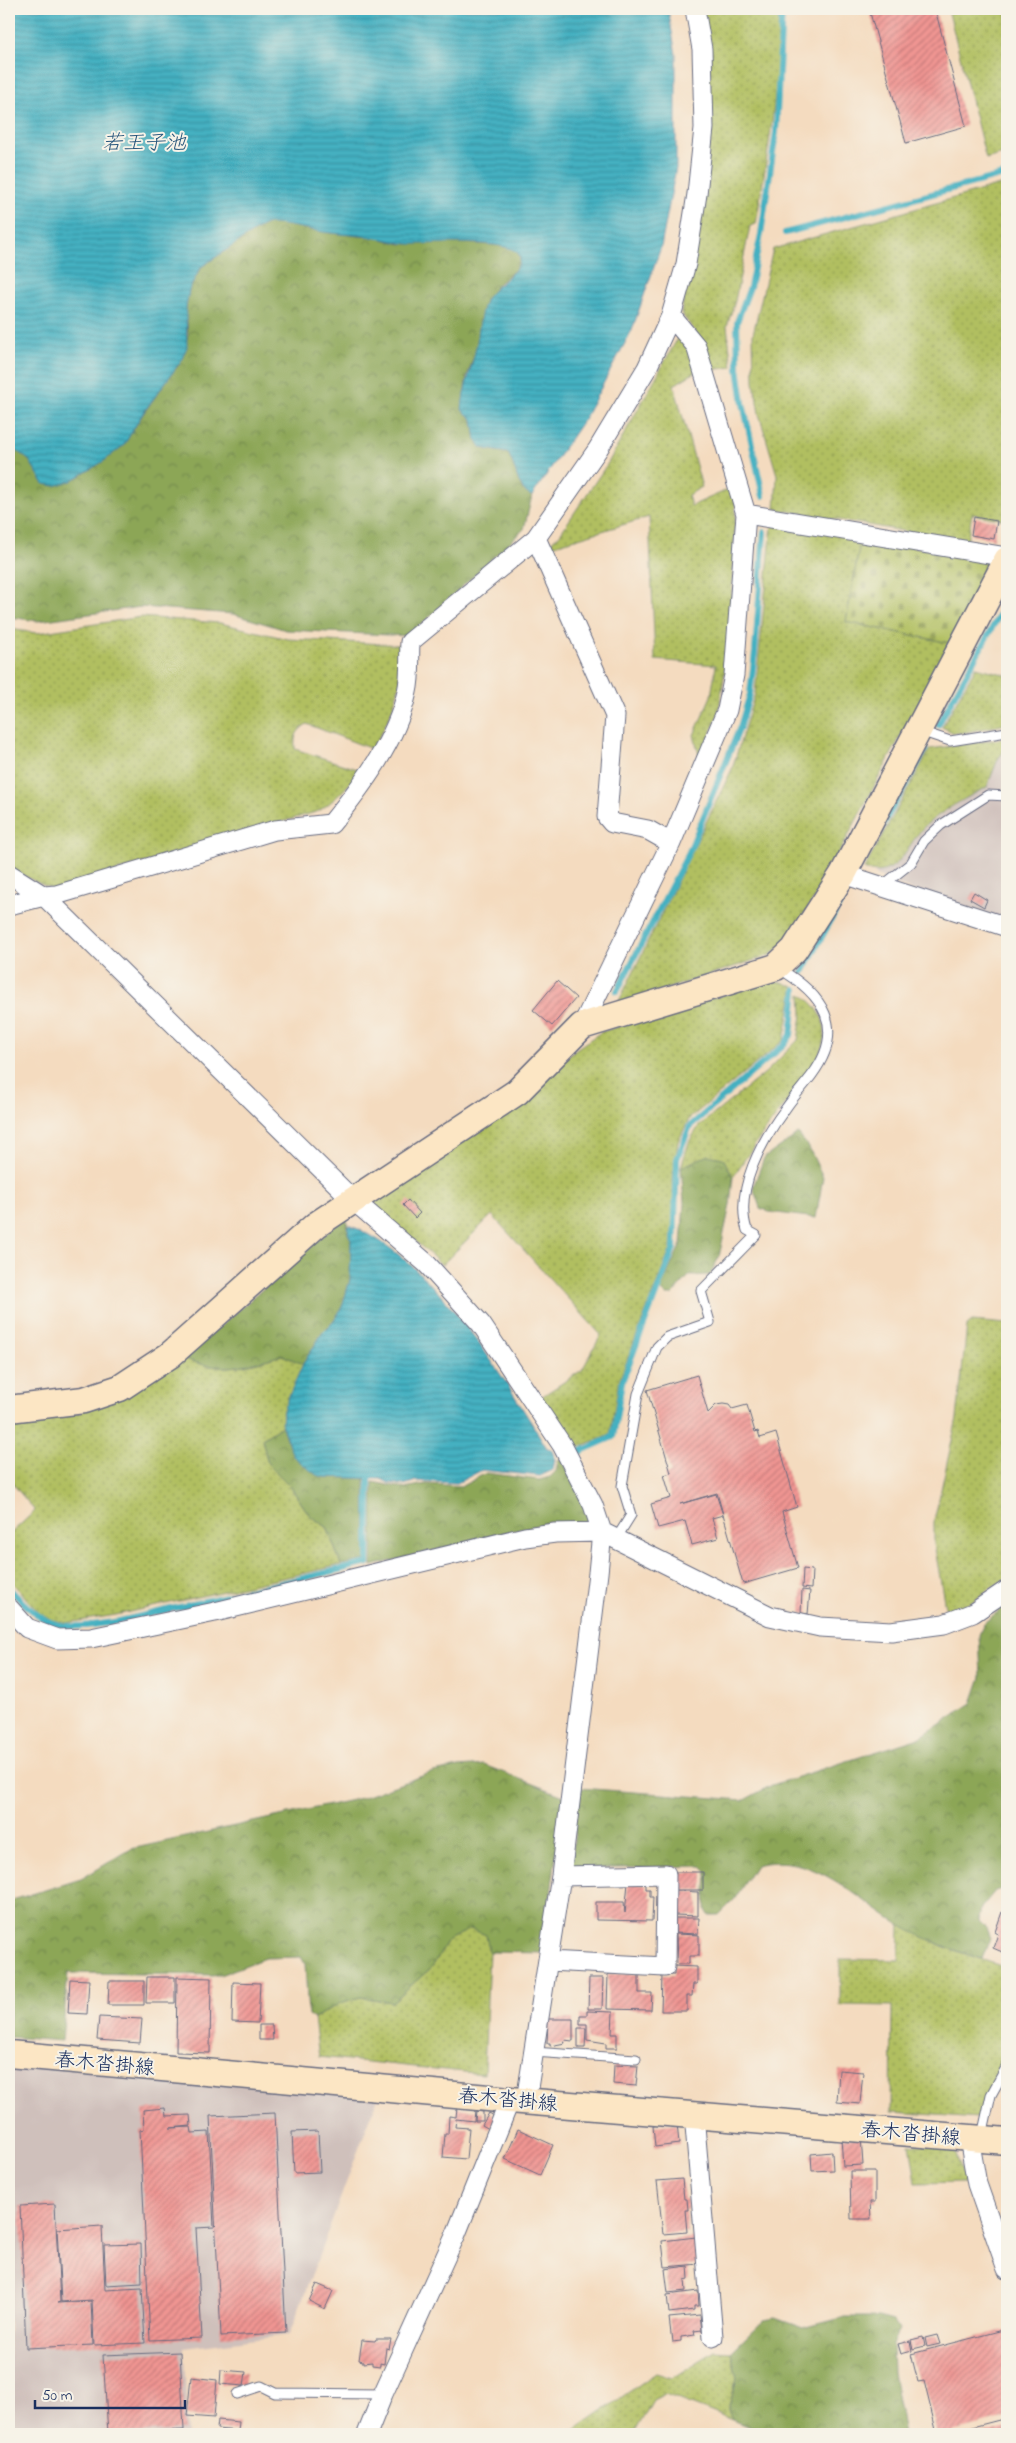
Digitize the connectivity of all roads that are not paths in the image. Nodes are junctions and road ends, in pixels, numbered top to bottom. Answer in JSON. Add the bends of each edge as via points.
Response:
{"nodes":[{"id":1,"x":695,"y":9,"type":"edge"},
{"id":2,"x":671,"y":316,"type":"junction"},
{"id":3,"x":746,"y":514,"type":"junction"},
{"id":4,"x":536,"y":538,"type":"junction"},
{"id":5,"x":1007,"y":559,"type":"edge"},
{"id":6,"x":918,"y":730,"type":"junction"},
{"id":7,"x":1007,"y":732,"type":"edge"},
{"id":8,"x":1007,"y":796,"type":"edge"},
{"id":9,"x":671,"y":843,"type":"junction"},
{"id":10,"x":9,"y":874,"type":"edge"},
{"id":11,"x":843,"y":874,"type":"junction"},
{"id":12,"x":882,"y":886,"type":"junction"},
{"id":13,"x":44,"y":896,"type":"junction"},
{"id":14,"x":9,"y":905,"type":"edge"},
{"id":15,"x":1007,"y":927,"type":"edge"},
{"id":16,"x":776,"y":967,"type":"junction"},
{"id":17,"x":582,"y":1026,"type":"junction"},
{"id":18,"x":353,"y":1200,"type":"junction"},
{"id":19,"x":9,"y":1409,"type":"edge"},
{"id":20,"x":609,"y":1536,"type":"junction"},
{"id":21,"x":1007,"y":1590,"type":"edge"},
{"id":22,"x":9,"y":1608,"type":"edge"},
{"id":23,"x":561,"y":1876,"type":"junction"},
{"id":24,"x":548,"y":1961,"type":"junction"},
{"id":25,"x":533,"y":2052,"type":"junction"},
{"id":26,"x":9,"y":2054,"type":"edge"},
{"id":27,"x":636,"y":2059,"type":"dead end"},
{"id":28,"x":1007,"y":2066,"type":"edge"},
{"id":29,"x":518,"y":2100,"type":"junction"},
{"id":30,"x":694,"y":2114,"type":"junction"},
{"id":31,"x":975,"y":2138,"type":"junction"},
{"id":32,"x":1007,"y":2141,"type":"edge"},
{"id":33,"x":1007,"y":2269,"type":"edge"},
{"id":34,"x":714,"y":2337,"type":"dead end"},
{"id":35,"x":237,"y":2394,"type":"dead end"},
{"id":36,"x":383,"y":2394,"type":"junction"},
{"id":37,"x":367,"y":2434,"type":"edge"}],
"edges":[{"from":1,"to":2,"type":"street","via":[[702,49],[704,128],[686,264]]},
{"from":2,"to":3,"type":"street","via":[[696,346]]},
{"from":2,"to":4,"type":"street","via":[[647,368],[598,449]]},
{"from":3,"to":5,"type":"street"},
{"from":3,"to":9,"type":"street","via":[[734,675],[727,710]]},
{"from":4,"to":9,"type":"street","via":[[615,716],[607,817],[612,823],[648,830]]},
{"from":4,"to":13,"type":"street","via":[[410,642],[407,691],[396,724],[354,795],[331,824],[275,830]]},
{"from":5,"to":6,"type":"street"},
{"from":6,"to":7,"type":"lane","via":[[950,741]]},
{"from":6,"to":11,"type":"street"},
{"from":8,"to":12,"type":"lane","via":[[988,795],[941,825],[924,841],[911,862]]},
{"from":9,"to":17,"type":"street"},
{"from":10,"to":13,"type":"street"},
{"from":11,"to":12,"type":"street"},
{"from":11,"to":16,"type":"street","via":[[794,950]]},
{"from":12,"to":15,"type":"street"},
{"from":13,"to":14,"type":"street"},
{"from":13,"to":18,"type":"street"},
{"from":16,"to":17,"type":"street"},
{"from":16,"to":20,"type":"lane","via":[[795,978],[824,1008],[831,1031],[826,1053],[785,1108],[757,1157],[744,1191],[742,1217],[747,1230],[756,1235],[701,1291],[710,1322],[667,1336],[658,1347],[638,1394],[622,1486],[631,1515]]},
{"from":17,"to":18,"type":"street","via":[[517,1092]]},
{"from":18,"to":19,"type":"street","via":[[316,1225],[170,1355],[120,1388],[84,1400]]},
{"from":18,"to":20,"type":"street","via":[[426,1263],[481,1324],[562,1445]]},
{"from":20,"to":21,"type":"street","via":[[770,1616],[820,1627],[891,1631],[944,1624],[973,1613]]},
{"from":20,"to":22,"type":"street","via":[[555,1533],[525,1537],[215,1612],[91,1638],[57,1638],[27,1628]]},
{"from":20,"to":23,"type":"street"},
{"from":23,"to":24,"type":"street"},
{"from":23,"to":24,"type":"street","via":[[666,1874],[665,1967]]},
{"from":24,"to":25,"type":"street"},
{"from":25,"to":27,"type":"lane"},
{"from":25,"to":29,"type":"street"},
{"from":26,"to":29,"type":"street","name":"春木沓掛線"},
{"from":28,"to":31,"type":"lane","via":[[991,2095]]},
{"from":29,"to":30,"type":"street","name":"春木沓掛線"},
{"from":29,"to":36,"type":"street"},
{"from":30,"to":31,"type":"street","name":"春木沓掛線"},
{"from":30,"to":34,"type":"street"},
{"from":31,"to":32,"type":"street","name":"春木沓掛線"},
{"from":31,"to":33,"type":"street","via":[[977,2184]]},
{"from":35,"to":36,"type":"lane","via":[[261,2386],[275,2393]]},
{"from":36,"to":37,"type":"street"}]}
